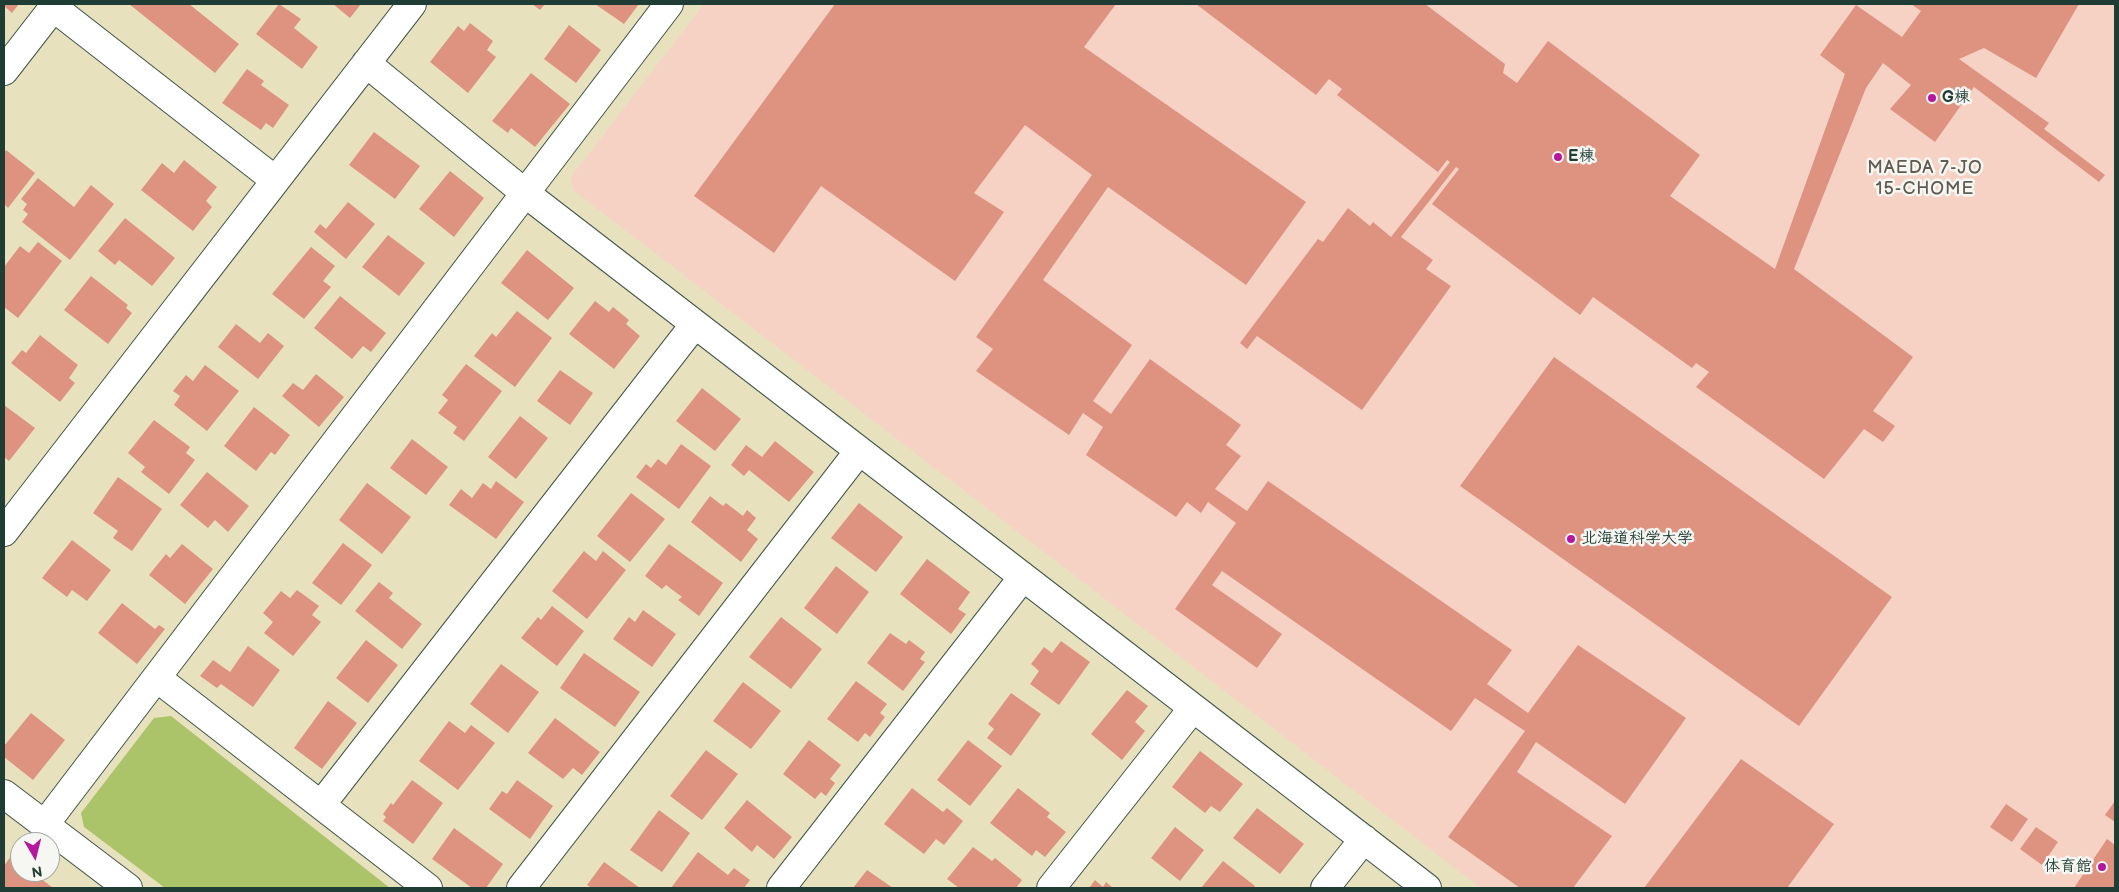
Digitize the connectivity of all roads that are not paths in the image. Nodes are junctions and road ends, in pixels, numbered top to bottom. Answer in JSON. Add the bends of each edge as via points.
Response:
{"nodes":[{"id":1,"x":412,"y":4,"type":"edge"},
{"id":2,"x":669,"y":4,"type":"edge"},
{"id":3,"x":54,"y":6,"type":"edge"},
{"id":4,"x":366,"y":63,"type":"junction"},
{"id":5,"x":4,"y":71,"type":"edge"},
{"id":6,"x":275,"y":180,"type":"junction"},
{"id":7,"x":525,"y":193,"type":"junction"},
{"id":8,"x":695,"y":324,"type":"junction"},
{"id":9,"x":859,"y":451,"type":"junction"},
{"id":10,"x":4,"y":532,"type":"edge"},
{"id":11,"x":1023,"y":577,"type":"junction"},
{"id":12,"x":157,"y":678,"type":"junction"},
{"id":13,"x":1193,"y":708,"type":"junction"},
{"id":14,"x":4,"y":794,"type":"edge"},
{"id":15,"x":321,"y":805,"type":"junction"},
{"id":16,"x":46,"y":824,"type":"junction"},
{"id":17,"x":1364,"y":839,"type":"junction"},
{"id":18,"x":128,"y":888,"type":"edge"},
{"id":19,"x":428,"y":888,"type":"edge"},
{"id":20,"x":521,"y":888,"type":"edge"},
{"id":21,"x":780,"y":888,"type":"edge"},
{"id":22,"x":1051,"y":888,"type":"edge"},
{"id":23,"x":1325,"y":888,"type":"edge"},
{"id":24,"x":1427,"y":888,"type":"edge"}],
"edges":[{"from":1,"to":4,"type":"street"},
{"from":2,"to":7,"type":"street"},
{"from":3,"to":5,"type":"street"},
{"from":3,"to":6,"type":"street"},
{"from":4,"to":6,"type":"street"},
{"from":4,"to":7,"type":"street"},
{"from":6,"to":10,"type":"street"},
{"from":7,"to":8,"type":"street"},
{"from":7,"to":12,"type":"street"},
{"from":8,"to":9,"type":"street"},
{"from":8,"to":15,"type":"street"},
{"from":9,"to":11,"type":"street"},
{"from":9,"to":20,"type":"street"},
{"from":11,"to":13,"type":"street"},
{"from":11,"to":21,"type":"street"},
{"from":12,"to":15,"type":"street"},
{"from":12,"to":16,"type":"street"},
{"from":13,"to":17,"type":"street"},
{"from":13,"to":22,"type":"street"},
{"from":14,"to":16,"type":"street"},
{"from":15,"to":19,"type":"street"},
{"from":16,"to":18,"type":"street"},
{"from":17,"to":23,"type":"street"},
{"from":17,"to":24,"type":"street"}]}
